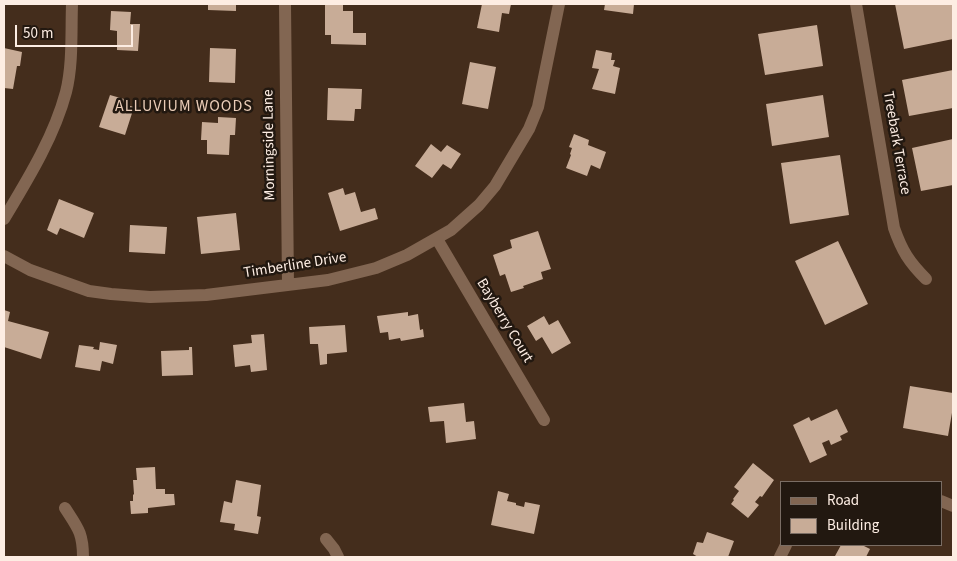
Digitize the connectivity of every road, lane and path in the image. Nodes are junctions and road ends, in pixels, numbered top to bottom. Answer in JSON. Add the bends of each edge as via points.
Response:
{"nodes":[{"id":1,"x":72,"y":4,"type":"edge"},
{"id":2,"x":285,"y":4,"type":"edge"},
{"id":3,"x":558,"y":4,"type":"edge"},
{"id":4,"x":856,"y":4,"type":"edge"},
{"id":5,"x":4,"y":219,"type":"edge"},
{"id":6,"x":437,"y":239,"type":"junction"},
{"id":7,"x":4,"y":256,"type":"edge"},
{"id":8,"x":926,"y":279,"type":"dead end"},
{"id":9,"x":288,"y":285,"type":"junction"},
{"id":10,"x":544,"y":420,"type":"dead end"},
{"id":11,"x":65,"y":508,"type":"dead end"},
{"id":12,"x":326,"y":539,"type":"dead end"},
{"id":13,"x":84,"y":557,"type":"edge"},
{"id":14,"x":338,"y":557,"type":"edge"}],
"edges":[{"from":1,"to":5,"type":"street","via":[[66,91],[34,168]]},
{"from":2,"to":9,"type":"street","name":"Morningside Lane"},
{"from":3,"to":6,"type":"street","name":"Timberline Drive","via":[[538,107],[529,130],[495,186],[479,205]]},
{"from":4,"to":8,"type":"street","name":"Treebark Terrace","via":[[894,228],[901,249]]},
{"from":6,"to":9,"type":"street","name":"Timberline Drive","via":[[376,268],[328,280]]},
{"from":6,"to":10,"type":"street","name":"Bayberry Court"},
{"from":7,"to":9,"type":"street","name":"Timberline Drive","via":[[30,270],[72,285],[111,294],[150,297],[206,295]]},
{"from":11,"to":13,"type":"street","via":[[83,539]]},
{"from":12,"to":14,"type":"street"}]}
